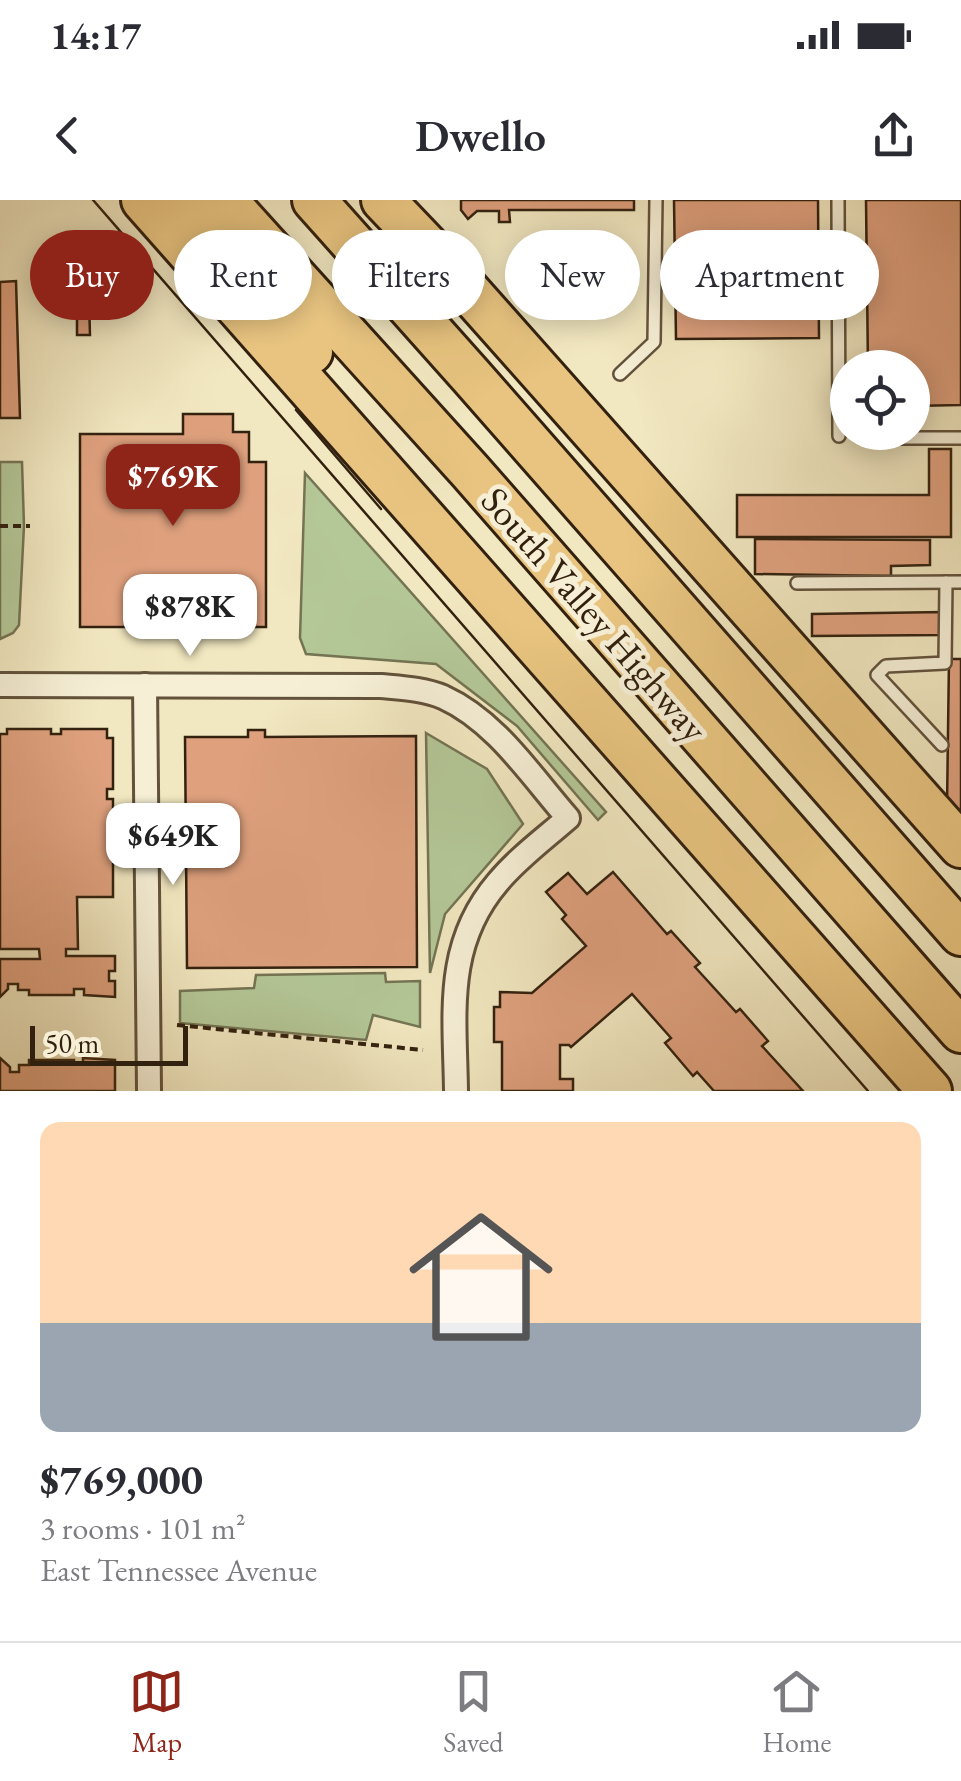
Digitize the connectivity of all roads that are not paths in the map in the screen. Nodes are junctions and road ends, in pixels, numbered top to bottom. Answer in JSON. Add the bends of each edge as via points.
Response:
{"nodes":[{"id":1,"x":143,"y":200,"type":"edge"},
{"id":2,"x":189,"y":200,"type":"edge"},
{"id":3,"x":225,"y":200,"type":"edge"},
{"id":4,"x":314,"y":200,"type":"edge"},
{"id":5,"x":383,"y":200,"type":"edge"},
{"id":6,"x":656,"y":200,"type":"edge"},
{"id":7,"x":838,"y":200,"type":"edge"},
{"id":8,"x":839,"y":350,"type":"edge"},
{"id":9,"x":620,"y":374,"type":"dead end"},
{"id":10,"x":930,"y":438,"type":"edge"},
{"id":11,"x":961,"y":438,"type":"edge"},
{"id":12,"x":946,"y":582,"type":"junction"},
{"id":13,"x":961,"y":582,"type":"edge"},
{"id":14,"x":797,"y":583,"type":"dead end"},
{"id":15,"x":551,"y":663,"type":"junction"},
{"id":16,"x":0,"y":686,"type":"edge"},
{"id":17,"x":145,"y":686,"type":"junction"},
{"id":18,"x":942,"y":745,"type":"dead end"},
{"id":19,"x":961,"y":846,"type":"edge"},
{"id":20,"x":961,"y":934,"type":"edge"},
{"id":21,"x":961,"y":1031,"type":"edge"},
{"id":22,"x":148,"y":1091,"type":"edge"},
{"id":23,"x":456,"y":1091,"type":"edge"},
{"id":24,"x":930,"y":1091,"type":"edge"}],
"edges":[{"from":1,"to":15,"type":"highway"},
{"from":2,"to":15,"type":"highway"},
{"from":3,"to":21,"type":"highway","name":"South Valley Highway"},
{"from":4,"to":20,"type":"highway","name":"South Valley Highway"},
{"from":5,"to":19,"type":"highway"},
{"from":6,"to":9,"type":"lane","via":[[654,342]]},
{"from":7,"to":8,"type":"lane"},
{"from":10,"to":11,"type":"lane"},
{"from":12,"to":13,"type":"lane"},
{"from":12,"to":14,"type":"lane"},
{"from":12,"to":18,"type":"lane","via":[[945,663],[886,666],[877,675]]},
{"from":15,"to":24,"type":"highway"},
{"from":16,"to":17,"type":"street"},
{"from":17,"to":22,"type":"street"},
{"from":17,"to":23,"type":"street","via":[[381,686],[440,696],[498,737],[568,818],[500,879],[465,935],[456,973]]}]}
